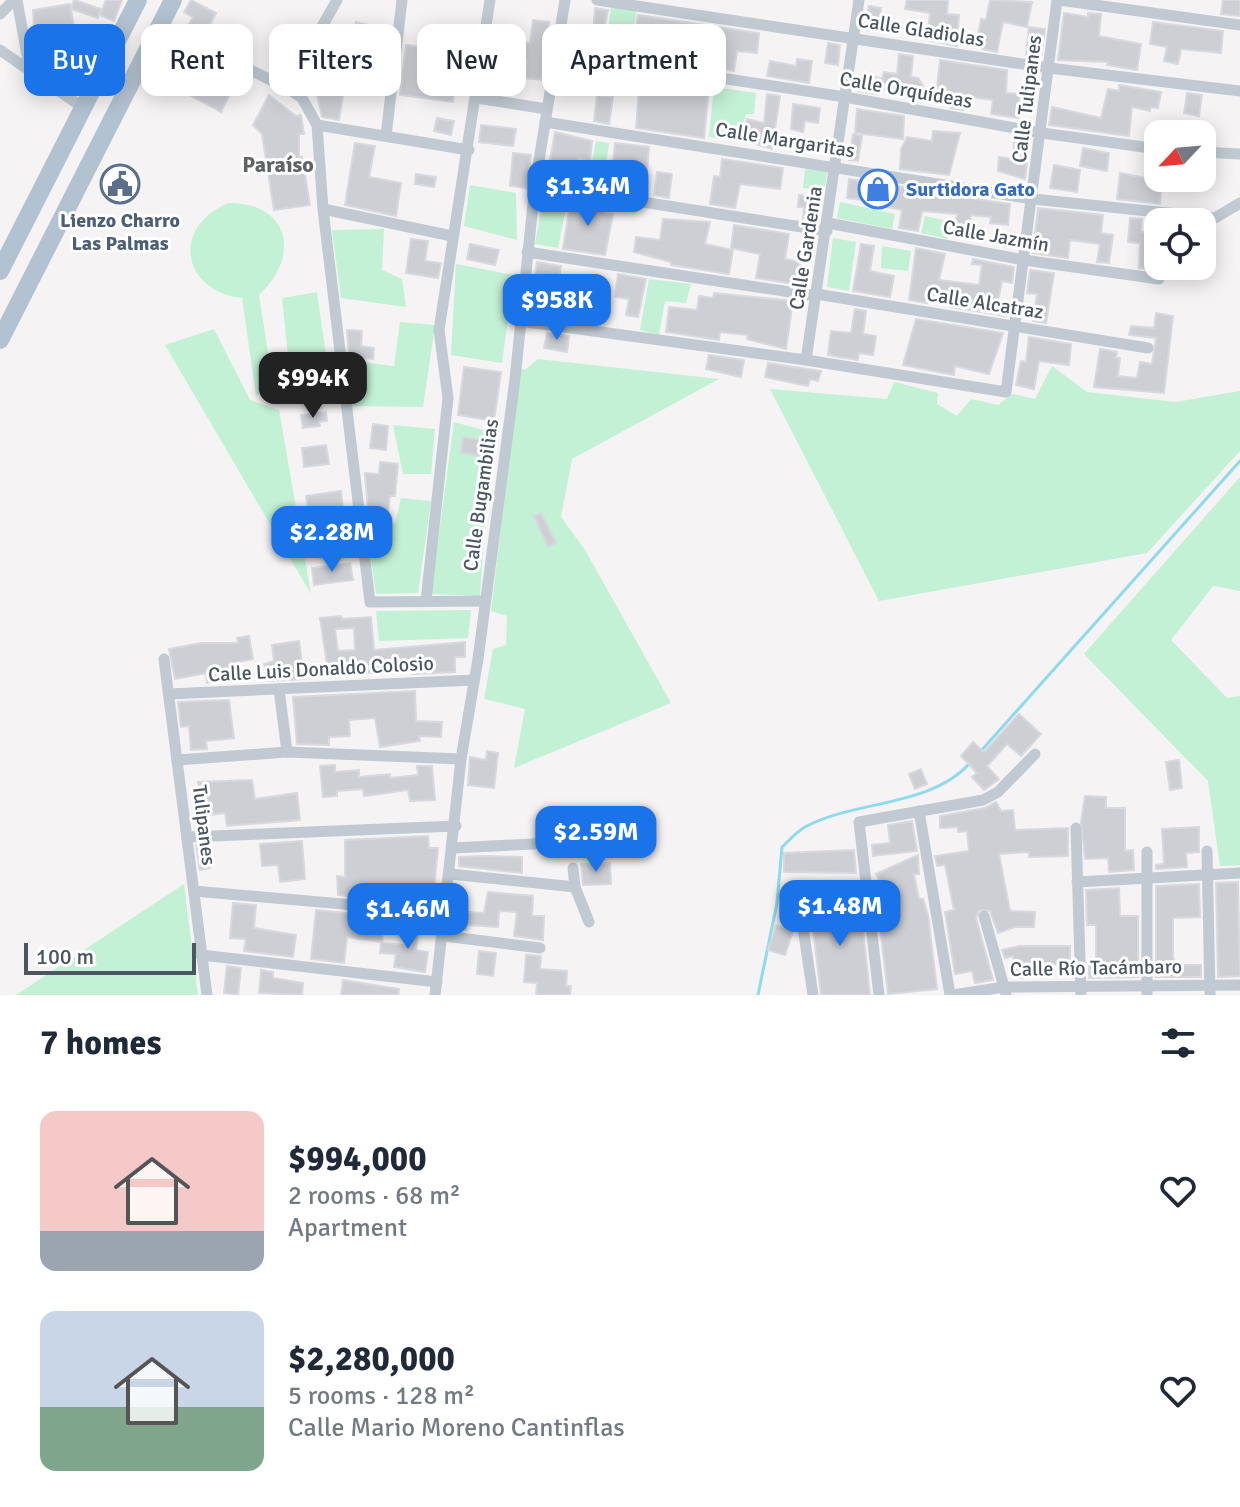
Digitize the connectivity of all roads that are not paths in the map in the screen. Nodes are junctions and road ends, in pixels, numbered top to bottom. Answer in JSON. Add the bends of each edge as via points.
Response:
{"nodes":[{"id":1,"x":15,"y":0,"type":"edge"},
{"id":2,"x":138,"y":0,"type":"edge"},
{"id":3,"x":173,"y":0,"type":"edge"},
{"id":4,"x":337,"y":0,"type":"edge"},
{"id":5,"x":402,"y":0,"type":"edge"},
{"id":6,"x":490,"y":0,"type":"edge"},
{"id":7,"x":565,"y":0,"type":"edge"},
{"id":8,"x":597,"y":0,"type":"edge"},
{"id":9,"x":859,"y":0,"type":"edge"},
{"id":10,"x":1058,"y":0,"type":"edge"},
{"id":11,"x":0,"y":14,"type":"edge"},
{"id":12,"x":161,"y":24,"type":"edge"},
{"id":13,"x":323,"y":24,"type":"edge"},
{"id":14,"x":562,"y":24,"type":"edge"},
{"id":15,"x":1240,"y":25,"type":"edge"},
{"id":16,"x":855,"y":38,"type":"junction"},
{"id":17,"x":24,"y":43,"type":"edge"},
{"id":18,"x":0,"y":50,"type":"edge"},
{"id":19,"x":141,"y":63,"type":"edge"},
{"id":20,"x":24,"y":68,"type":"edge"},
{"id":21,"x":1049,"y":68,"type":"junction"},
{"id":22,"x":726,"y":79,"type":"edge"},
{"id":23,"x":1240,"y":91,"type":"edge"},
{"id":24,"x":66,"y":96,"type":"edge"},
{"id":25,"x":299,"y":96,"type":"edge"},
{"id":26,"x":550,"y":96,"type":"edge"},
{"id":27,"x":845,"y":97,"type":"junction"},
{"id":28,"x":477,"y":98,"type":"junction"},
{"id":29,"x":82,"y":107,"type":"junction"},
{"id":30,"x":546,"y":116,"type":"junction"},
{"id":31,"x":317,"y":125,"type":"junction"},
{"id":32,"x":1042,"y":133,"type":"junction"},
{"id":33,"x":386,"y":136,"type":"junction"},
{"id":34,"x":1144,"y":147,"type":"edge"},
{"id":35,"x":469,"y":150,"type":"junction"},
{"id":36,"x":1216,"y":153,"type":"edge"},
{"id":37,"x":1240,"y":154,"type":"edge"},
{"id":38,"x":837,"y":166,"type":"junction"},
{"id":39,"x":535,"y":185,"type":"junction"},
{"id":40,"x":1033,"y":199,"type":"junction"},
{"id":41,"x":1240,"y":203,"type":"edge"},
{"id":42,"x":323,"y":209,"type":"junction"},
{"id":43,"x":828,"y":227,"type":"junction"},
{"id":44,"x":452,"y":236,"type":"junction"},
{"id":45,"x":527,"y":252,"type":"junction"},
{"id":46,"x":1024,"y":260,"type":"junction"},
{"id":47,"x":0,"y":271,"type":"edge"},
{"id":48,"x":1144,"y":277,"type":"edge"},
{"id":49,"x":816,"y":295,"type":"junction"},
{"id":50,"x":520,"y":321,"type":"junction"},
{"id":51,"x":1014,"y":325,"type":"junction"},
{"id":52,"x":0,"y":340,"type":"edge"},
{"id":53,"x":1148,"y":348,"type":"dead end"},
{"id":54,"x":806,"y":360,"type":"junction"},
{"id":55,"x":426,"y":601,"type":"junction"},
{"id":56,"x":485,"y":601,"type":"junction"},
{"id":57,"x":164,"y":659,"type":"dead end"},
{"id":58,"x":474,"y":680,"type":"junction"},
{"id":59,"x":279,"y":689,"type":"junction"},
{"id":60,"x":169,"y":694,"type":"junction"},
{"id":61,"x":287,"y":752,"type":"junction"},
{"id":62,"x":1035,"y":754,"type":"dead end"},
{"id":63,"x":461,"y":759,"type":"junction"},
{"id":64,"x":177,"y":760,"type":"junction"},
{"id":65,"x":919,"y":811,"type":"junction"},
{"id":66,"x":456,"y":826,"type":"junction"},
{"id":67,"x":1076,"y":828,"type":"dead end"},
{"id":68,"x":187,"y":837,"type":"junction"},
{"id":69,"x":572,"y":842,"type":"dead end"},
{"id":70,"x":453,"y":848,"type":"junction"},
{"id":71,"x":1207,"y":851,"type":"dead end"},
{"id":72,"x":1147,"y":852,"type":"dead end"},
{"id":73,"x":573,"y":868,"type":"dead end"},
{"id":74,"x":1240,"y":873,"type":"edge"},
{"id":75,"x":450,"y":874,"type":"junction"},
{"id":76,"x":1208,"y":875,"type":"junction"},
{"id":77,"x":1148,"y":877,"type":"junction"},
{"id":78,"x":1077,"y":882,"type":"junction"},
{"id":79,"x":575,"y":887,"type":"junction"},
{"id":80,"x":194,"y":891,"type":"junction"},
{"id":81,"x":446,"y":913,"type":"junction"},
{"id":82,"x":984,"y":916,"type":"dead end"},
{"id":83,"x":802,"y":921,"type":"dead end"},
{"id":84,"x":589,"y":922,"type":"dead end"},
{"id":85,"x":444,"y":936,"type":"junction"},
{"id":86,"x":540,"y":948,"type":"dead end"},
{"id":87,"x":201,"y":955,"type":"junction"},
{"id":88,"x":437,"y":982,"type":"junction"},
{"id":89,"x":1240,"y":985,"type":"edge"},
{"id":90,"x":1210,"y":989,"type":"edge"},
{"id":91,"x":1081,"y":990,"type":"edge"},
{"id":92,"x":1147,"y":990,"type":"edge"},
{"id":93,"x":1005,"y":991,"type":"edge"},
{"id":94,"x":207,"y":995,"type":"edge"},
{"id":95,"x":435,"y":995,"type":"edge"},
{"id":96,"x":813,"y":995,"type":"edge"},
{"id":97,"x":879,"y":995,"type":"edge"},
{"id":98,"x":951,"y":995,"type":"edge"}],
"edges":[{"from":1,"to":11,"type":"street"},
{"from":1,"to":17,"type":"street"},
{"from":2,"to":29,"type":"main road"},
{"from":3,"to":12,"type":"main road"},
{"from":4,"to":13,"type":"street"},
{"from":5,"to":33,"type":"street"},
{"from":6,"to":28,"type":"street"},
{"from":7,"to":14,"type":"street","name":"Calle Bugambilias"},
{"from":8,"to":16,"type":"street","name":"Calle Gladiolas"},
{"from":9,"to":16,"type":"street","name":"Calle Gardenia"},
{"from":10,"to":15,"type":"street"},
{"from":10,"to":21,"type":"street","name":"Calle Tulipanes"},
{"from":16,"to":21,"type":"street","name":"Calle Gladiolas"},
{"from":16,"to":27,"type":"street","name":"Calle Gardenia"},
{"from":18,"to":20,"type":"street"},
{"from":19,"to":52,"type":"main road"},
{"from":21,"to":23,"type":"street","name":"Calle Gladiolas"},
{"from":21,"to":32,"type":"street","name":"Calle Tulipanes"},
{"from":22,"to":27,"type":"street","name":"Calle Orquídeas"},
{"from":24,"to":29,"type":"street"},
{"from":25,"to":31,"type":"street"},
{"from":26,"to":30,"type":"street","name":"Calle Bugambilias"},
{"from":27,"to":32,"type":"street","name":"Calle Orquídeas"},
{"from":27,"to":38,"type":"street","name":"Calle Gardenia"},
{"from":28,"to":30,"type":"street","name":"Calle Margaritas"},
{"from":28,"to":35,"type":"street"},
{"from":29,"to":47,"type":"main road"},
{"from":30,"to":38,"type":"street","name":"Calle Margaritas"},
{"from":30,"to":39,"type":"street","name":"Calle Bugambilias"},
{"from":31,"to":33,"type":"street"},
{"from":31,"to":42,"type":"street"},
{"from":32,"to":34,"type":"street","name":"Calle Orquídeas"},
{"from":32,"to":40,"type":"street","name":"Calle Tulipanes"},
{"from":33,"to":35,"type":"street"},
{"from":35,"to":44,"type":"street"},
{"from":36,"to":37,"type":"street"},
{"from":38,"to":40,"type":"street","name":"Calle Margaritas"},
{"from":38,"to":43,"type":"street","name":"Calle Gardenia"},
{"from":39,"to":43,"type":"street","name":"Calle Jazmín"},
{"from":39,"to":45,"type":"street","name":"Calle Bugambilias"},
{"from":40,"to":41,"type":"street","name":"Calle Margaritas","via":[[1215,218]]},
{"from":40,"to":46,"type":"street","name":"Calle Tulipanes"},
{"from":42,"to":44,"type":"street"},
{"from":42,"to":55,"type":"street","via":[[370,602]]},
{"from":43,"to":46,"type":"street","name":"Calle Jazmín"},
{"from":43,"to":49,"type":"street","name":"Calle Gardenia"},
{"from":44,"to":55,"type":"street","via":[[439,330],[448,398]]},
{"from":45,"to":49,"type":"street","name":"Calle Alcatraz"},
{"from":45,"to":50,"type":"street","name":"Calle Bugambilias"},
{"from":46,"to":48,"type":"street","name":"Calle Jazmín"},
{"from":46,"to":51,"type":"street","name":"Calle Tulipanes"},
{"from":49,"to":51,"type":"street","name":"Calle Alcatraz"},
{"from":49,"to":54,"type":"street","name":"Calle Gardenia"},
{"from":50,"to":54,"type":"street"},
{"from":50,"to":56,"type":"street","name":"Calle Bugambilias"},
{"from":51,"to":53,"type":"street","name":"Calle Alcatraz"},
{"from":51,"to":54,"type":"street","name":"Calle Tulipanes","via":[[1006,392]]},
{"from":55,"to":56,"type":"street"},
{"from":56,"to":58,"type":"street","name":"Calle Bugambilias"},
{"from":57,"to":60,"type":"street","name":"Tulipanes"},
{"from":58,"to":59,"type":"street","name":"Calle Luis Donaldo Colosio"},
{"from":58,"to":63,"type":"street","name":"Calle Bugambilias"},
{"from":59,"to":60,"type":"street","name":"Calle Luis Donaldo Colosio"},
{"from":59,"to":61,"type":"street"},
{"from":60,"to":64,"type":"street","name":"Tulipanes"},
{"from":61,"to":63,"type":"street"},
{"from":61,"to":64,"type":"street"},
{"from":62,"to":65,"type":"street","via":[[983,800]]},
{"from":63,"to":66,"type":"street","name":"Calle Bugambilias"},
{"from":64,"to":68,"type":"street","name":"Tulipanes"},
{"from":65,"to":97,"type":"street","via":[[859,822]]},
{"from":65,"to":98,"type":"street"},
{"from":66,"to":68,"type":"street"},
{"from":66,"to":70,"type":"street","name":"Calle Bugambilias"},
{"from":67,"to":78,"type":"street"},
{"from":68,"to":80,"type":"street","name":"Tulipanes"},
{"from":69,"to":70,"type":"street"},
{"from":70,"to":75,"type":"street","name":"Calle Bugambilias"},
{"from":71,"to":76,"type":"street"},
{"from":72,"to":77,"type":"street"},
{"from":73,"to":79,"type":"street"},
{"from":74,"to":76,"type":"street"},
{"from":75,"to":79,"type":"street"},
{"from":75,"to":81,"type":"street","name":"Calle Bugambilias"},
{"from":76,"to":77,"type":"street"},
{"from":76,"to":90,"type":"street"},
{"from":77,"to":78,"type":"street"},
{"from":77,"to":92,"type":"street"},
{"from":78,"to":91,"type":"street"},
{"from":79,"to":84,"type":"street"},
{"from":80,"to":81,"type":"street"},
{"from":80,"to":87,"type":"street","name":"Tulipanes"},
{"from":81,"to":85,"type":"street","name":"Calle Bugambilias"},
{"from":82,"to":93,"type":"street"},
{"from":83,"to":96,"type":"street"},
{"from":85,"to":86,"type":"street"},
{"from":85,"to":88,"type":"street","name":"Calle Bugambilias"},
{"from":87,"to":88,"type":"street"},
{"from":87,"to":94,"type":"street","name":"Tulipanes"},
{"from":88,"to":95,"type":"street","name":"Calle Bugambilias"},
{"from":89,"to":90,"type":"street","name":"Calle Río Tacámbaro"},
{"from":90,"to":92,"type":"street","name":"Calle Río Tacámbaro"},
{"from":91,"to":92,"type":"street","name":"Calle Río Tacámbaro"},
{"from":91,"to":93,"type":"street","name":"Calle Río Tacámbaro"},
{"from":93,"to":98,"type":"street","name":"Calle Río Tacámbaro"}]}
